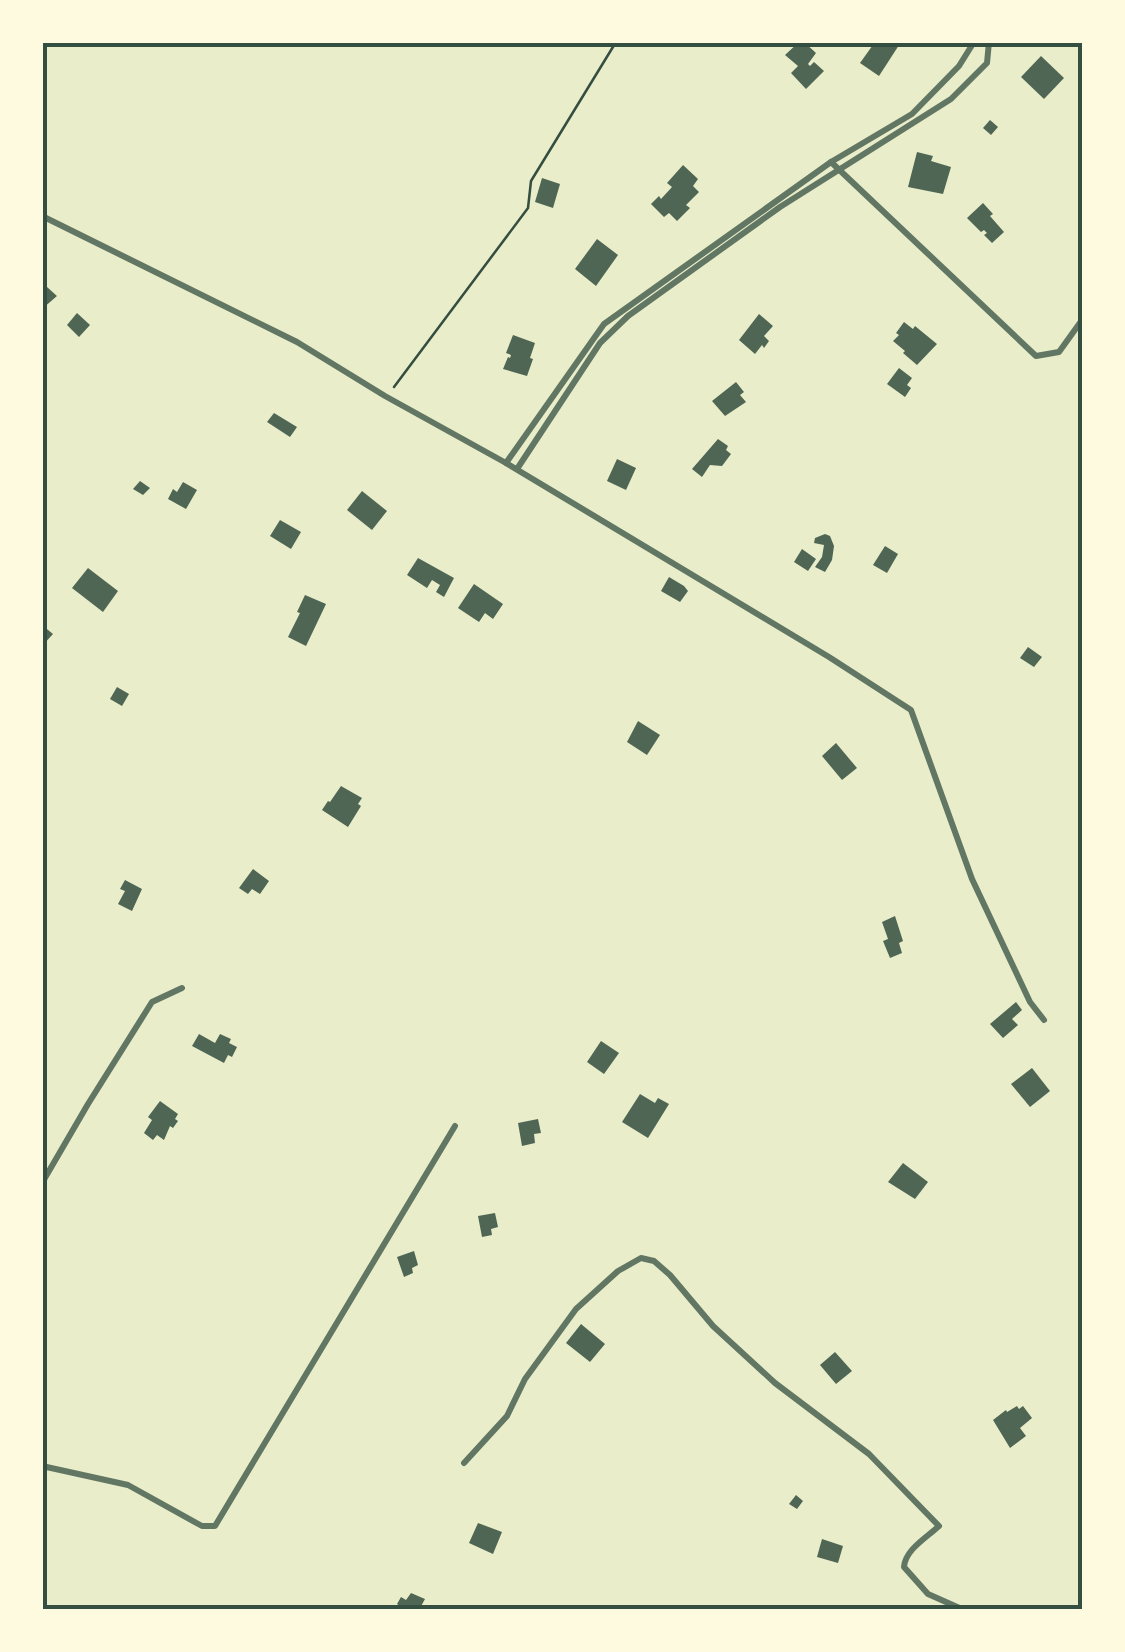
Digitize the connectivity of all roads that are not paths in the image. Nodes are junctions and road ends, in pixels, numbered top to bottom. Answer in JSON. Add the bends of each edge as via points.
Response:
{"nodes":[{"id":1,"x":974,"y":42,"type":"edge"},
{"id":2,"x":990,"y":42,"type":"edge"},
{"id":3,"x":831,"y":162,"type":"junction"},
{"id":4,"x":838,"y":168,"type":"junction"},
{"id":5,"x":42,"y":216,"type":"edge"},
{"id":6,"x":1082,"y":320,"type":"edge"},
{"id":7,"x":506,"y":463,"type":"junction"},
{"id":8,"x":517,"y":469,"type":"junction"},
{"id":9,"x":182,"y":988,"type":"dead end"},
{"id":10,"x":1044,"y":1020,"type":"dead end"},
{"id":11,"x":455,"y":1126,"type":"dead end"},
{"id":12,"x":42,"y":1182,"type":"edge"},
{"id":13,"x":464,"y":1464,"type":"dead end"},
{"id":14,"x":42,"y":1466,"type":"edge"},
{"id":15,"x":964,"y":1610,"type":"edge"}],
"edges":[{"from":1,"to":3,"type":"street","via":[[912,114]]},
{"from":2,"to":4,"type":"street","via":[[987,62],[950,99]]},
{"from":3,"to":4,"type":"street"},
{"from":3,"to":7,"type":"street","via":[[604,324]]},
{"from":4,"to":6,"type":"street","via":[[1036,356],[1059,352]]},
{"from":4,"to":8,"type":"street","via":[[628,316],[600,343]]},
{"from":5,"to":7,"type":"street","via":[[297,342]]},
{"from":7,"to":8,"type":"street"},
{"from":8,"to":10,"type":"street","via":[[911,710],[972,879]]},
{"from":9,"to":12,"type":"street","via":[[152,1002]]},
{"from":11,"to":14,"type":"street","via":[[215,1526],[202,1526],[128,1485]]},
{"from":13,"to":15,"type":"street","via":[[507,1416],[576,1309],[618,1271],[640,1258],[654,1261],[713,1326],[869,1454],[939,1526],[907,1555],[904,1567],[928,1594]]}]}
